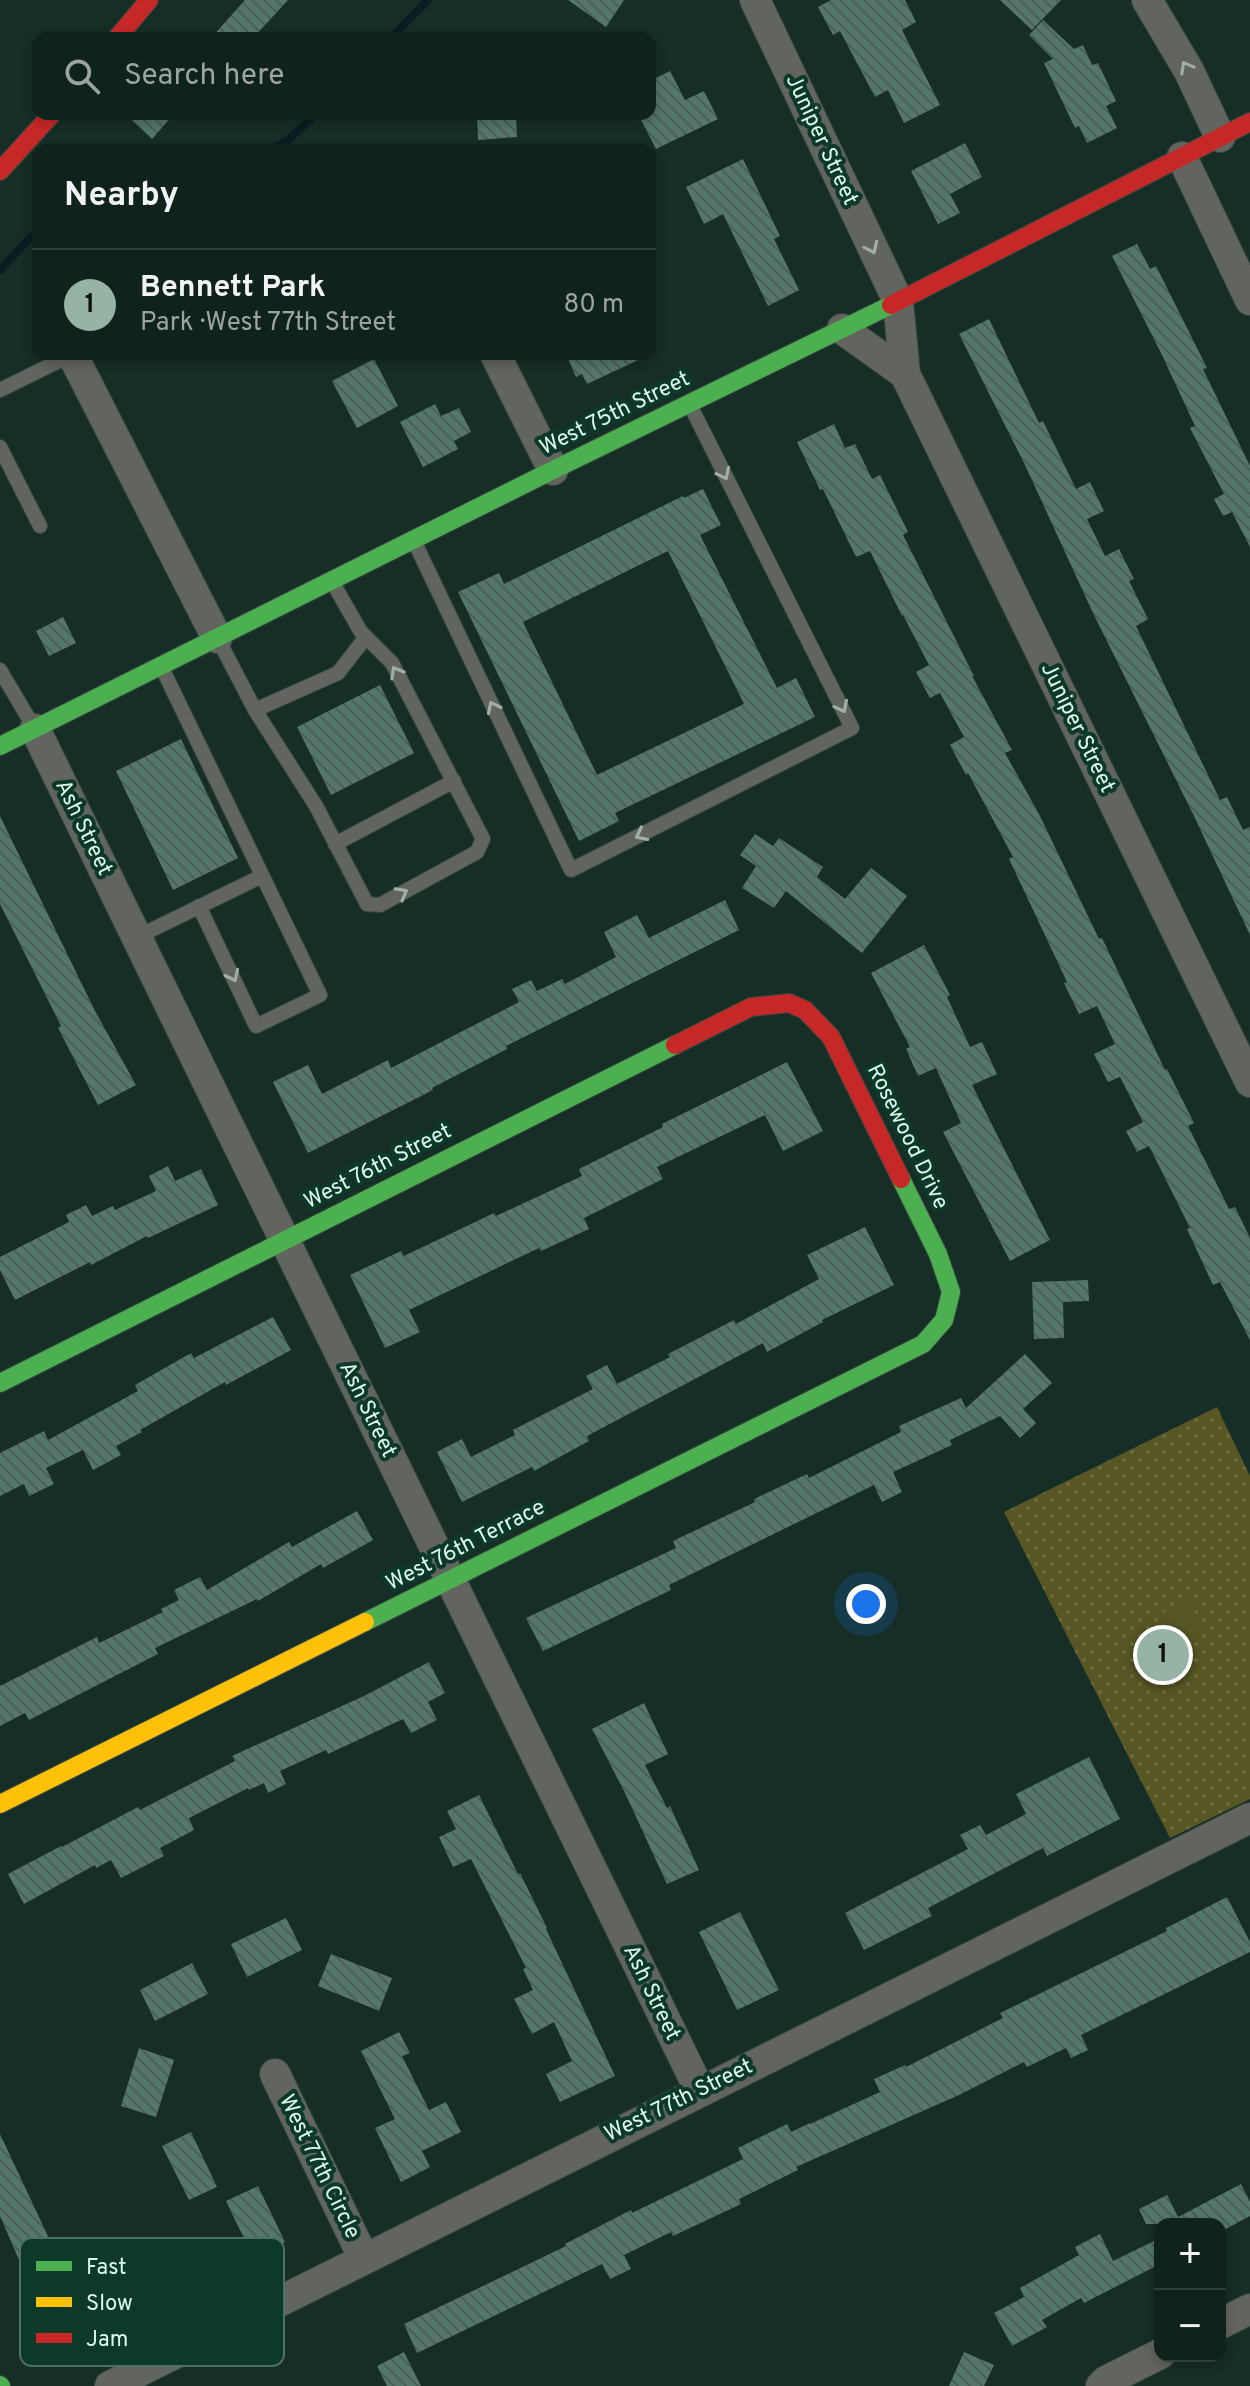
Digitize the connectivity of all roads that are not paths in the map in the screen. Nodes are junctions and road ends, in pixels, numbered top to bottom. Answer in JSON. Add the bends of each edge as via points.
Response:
{"nodes":[{"id":1,"x":149,"y":0,"type":"edge"},
{"id":2,"x":755,"y":0,"type":"edge"},
{"id":3,"x":1147,"y":0,"type":"edge"},
{"id":4,"x":122,"y":32,"type":"edge"},
{"id":5,"x":46,"y":120,"type":"edge"},
{"id":6,"x":1250,"y":122,"type":"edge"},
{"id":7,"x":1220,"y":137,"type":"junction"},
{"id":8,"x":1182,"y":157,"type":"junction"},
{"id":9,"x":2,"y":168,"type":"edge"},
{"id":10,"x":1250,"y":300,"type":"edge"},
{"id":11,"x":898,"y":301,"type":"junction"},
{"id":12,"x":842,"y":329,"type":"junction"},
{"id":13,"x":60,"y":360,"type":"edge"},
{"id":14,"x":75,"y":360,"type":"edge"},
{"id":15,"x":498,"y":360,"type":"edge"},
{"id":16,"x":905,"y":374,"type":"junction"},
{"id":17,"x":0,"y":390,"type":"edge"},
{"id":18,"x":689,"y":405,"type":"junction"},
{"id":19,"x":0,"y":447,"type":"edge"},
{"id":20,"x":553,"y":470,"type":"junction"},
{"id":21,"x":40,"y":526,"type":"dead end"},
{"id":22,"x":413,"y":540,"type":"junction"},
{"id":23,"x":332,"y":580,"type":"junction"},
{"id":24,"x":366,"y":637,"type":"junction"},
{"id":25,"x":217,"y":638,"type":"junction"},
{"id":26,"x":161,"y":666,"type":"junction"},
{"id":27,"x":0,"y":670,"type":"edge"},
{"id":28,"x":255,"y":710,"type":"junction"},
{"id":29,"x":35,"y":729,"type":"junction"},
{"id":30,"x":0,"y":746,"type":"edge"},
{"id":31,"x":454,"y":781,"type":"junction"},
{"id":32,"x":335,"y":844,"type":"junction"},
{"id":33,"x":262,"y":876,"type":"junction"},
{"id":34,"x":199,"y":906,"type":"junction"},
{"id":35,"x":137,"y":937,"type":"junction"},
{"id":36,"x":780,"y":1001,"type":"joint"},
{"id":37,"x":1250,"y":1082,"type":"edge"},
{"id":38,"x":285,"y":1241,"type":"junction"},
{"id":39,"x":944,"y":1320,"type":"joint"},
{"id":40,"x":0,"y":1383,"type":"edge"},
{"id":41,"x":450,"y":1581,"type":"junction"},
{"id":42,"x":0,"y":1804,"type":"edge"},
{"id":43,"x":1250,"y":1818,"type":"edge"},
{"id":44,"x":275,"y":2074,"type":"dead end"},
{"id":45,"x":700,"y":2091,"type":"junction"},
{"id":46,"x":364,"y":2259,"type":"junction"},
{"id":47,"x":284,"y":2299,"type":"edge"},
{"id":48,"x":1250,"y":2309,"type":"edge"},
{"id":49,"x":1226,"y":2321,"type":"edge"},
{"id":50,"x":1154,"y":2357,"type":"edge"},
{"id":51,"x":150,"y":2366,"type":"edge"},
{"id":52,"x":110,"y":2386,"type":"edge"},
{"id":53,"x":1101,"y":2386,"type":"edge"}],
"edges":[{"from":1,"to":4,"type":"street"},
{"from":2,"to":11,"type":"street","name":"Juniper Street","one_way":true},
{"from":7,"to":3,"type":"street","one_way":true},
{"from":5,"to":9,"type":"street"},
{"from":6,"to":7,"type":"street","name":"West 75th Street"},
{"from":7,"to":8,"type":"street","name":"West 75th Street"},
{"from":8,"to":10,"type":"street"},
{"from":8,"to":11,"type":"street","name":"West 75th Street"},
{"from":11,"to":12,"type":"street","name":"West 75th Street"},
{"from":11,"to":16,"type":"street","name":"Juniper Street"},
{"from":12,"to":16,"type":"street","name":"Juniper Street"},
{"from":12,"to":18,"type":"street","name":"West 75th Street"},
{"from":13,"to":17,"type":"lane"},
{"from":14,"to":25,"type":"street"},
{"from":15,"to":20,"type":"street"},
{"from":16,"to":37,"type":"street","name":"Juniper Street"},
{"from":18,"to":20,"type":"street","name":"West 75th Street"},
{"from":18,"to":22,"type":"lane","one_way":true,"via":[[852,728],[571,870]]},
{"from":19,"to":21,"type":"lane"},
{"from":20,"to":22,"type":"street","name":"West 75th Street"},
{"from":22,"to":23,"type":"street","name":"West 75th Street"},
{"from":23,"to":24,"type":"lane"},
{"from":23,"to":25,"type":"street","name":"West 75th Street"},
{"from":24,"to":28,"type":"lane","via":[[338,673]]},
{"from":31,"to":24,"type":"lane","one_way":true,"via":[[392,663]]},
{"from":25,"to":26,"type":"street","name":"West 75th Street"},
{"from":25,"to":28,"type":"lane"},
{"from":26,"to":29,"type":"street","name":"West 75th Street"},
{"from":26,"to":33,"type":"lane"},
{"from":27,"to":29,"type":"lane"},
{"from":28,"to":32,"type":"lane"},
{"from":29,"to":30,"type":"street","name":"West 75th Street"},
{"from":29,"to":35,"type":"street","name":"Ash Street"},
{"from":31,"to":32,"type":"lane"},
{"from":32,"to":31,"type":"lane","one_way":true,"via":[[367,904],[380,905],[477,852],[483,839]]},
{"from":33,"to":34,"type":"lane"},
{"from":34,"to":33,"type":"lane","one_way":true,"via":[[256,1026],[320,995]]},
{"from":34,"to":35,"type":"lane"},
{"from":35,"to":38,"type":"street","name":"Ash Street"},
{"from":36,"to":38,"type":"street","name":"West 76th Street","via":[[751,1007]]},
{"from":36,"to":39,"type":"street","name":"Rosewood Drive","via":[[806,1009],[831,1037],[938,1254],[951,1292]]},
{"from":38,"to":40,"type":"street","name":"West 76th Street"},
{"from":38,"to":41,"type":"street","name":"Ash Street"},
{"from":39,"to":41,"type":"street","name":"West 76th Terrace","via":[[923,1344]]},
{"from":41,"to":42,"type":"street","name":"West 76th Terrace"},
{"from":41,"to":45,"type":"street","name":"Ash Street"},
{"from":43,"to":45,"type":"street","name":"West 77th Street"},
{"from":44,"to":46,"type":"street","name":"West 77th Circle"},
{"from":45,"to":46,"type":"street","name":"West 77th Street"},
{"from":46,"to":47,"type":"street","name":"West 77th Street"},
{"from":48,"to":49,"type":"street"},
{"from":50,"to":53,"type":"street"},
{"from":51,"to":52,"type":"street","name":"West 77th Street"}]}
